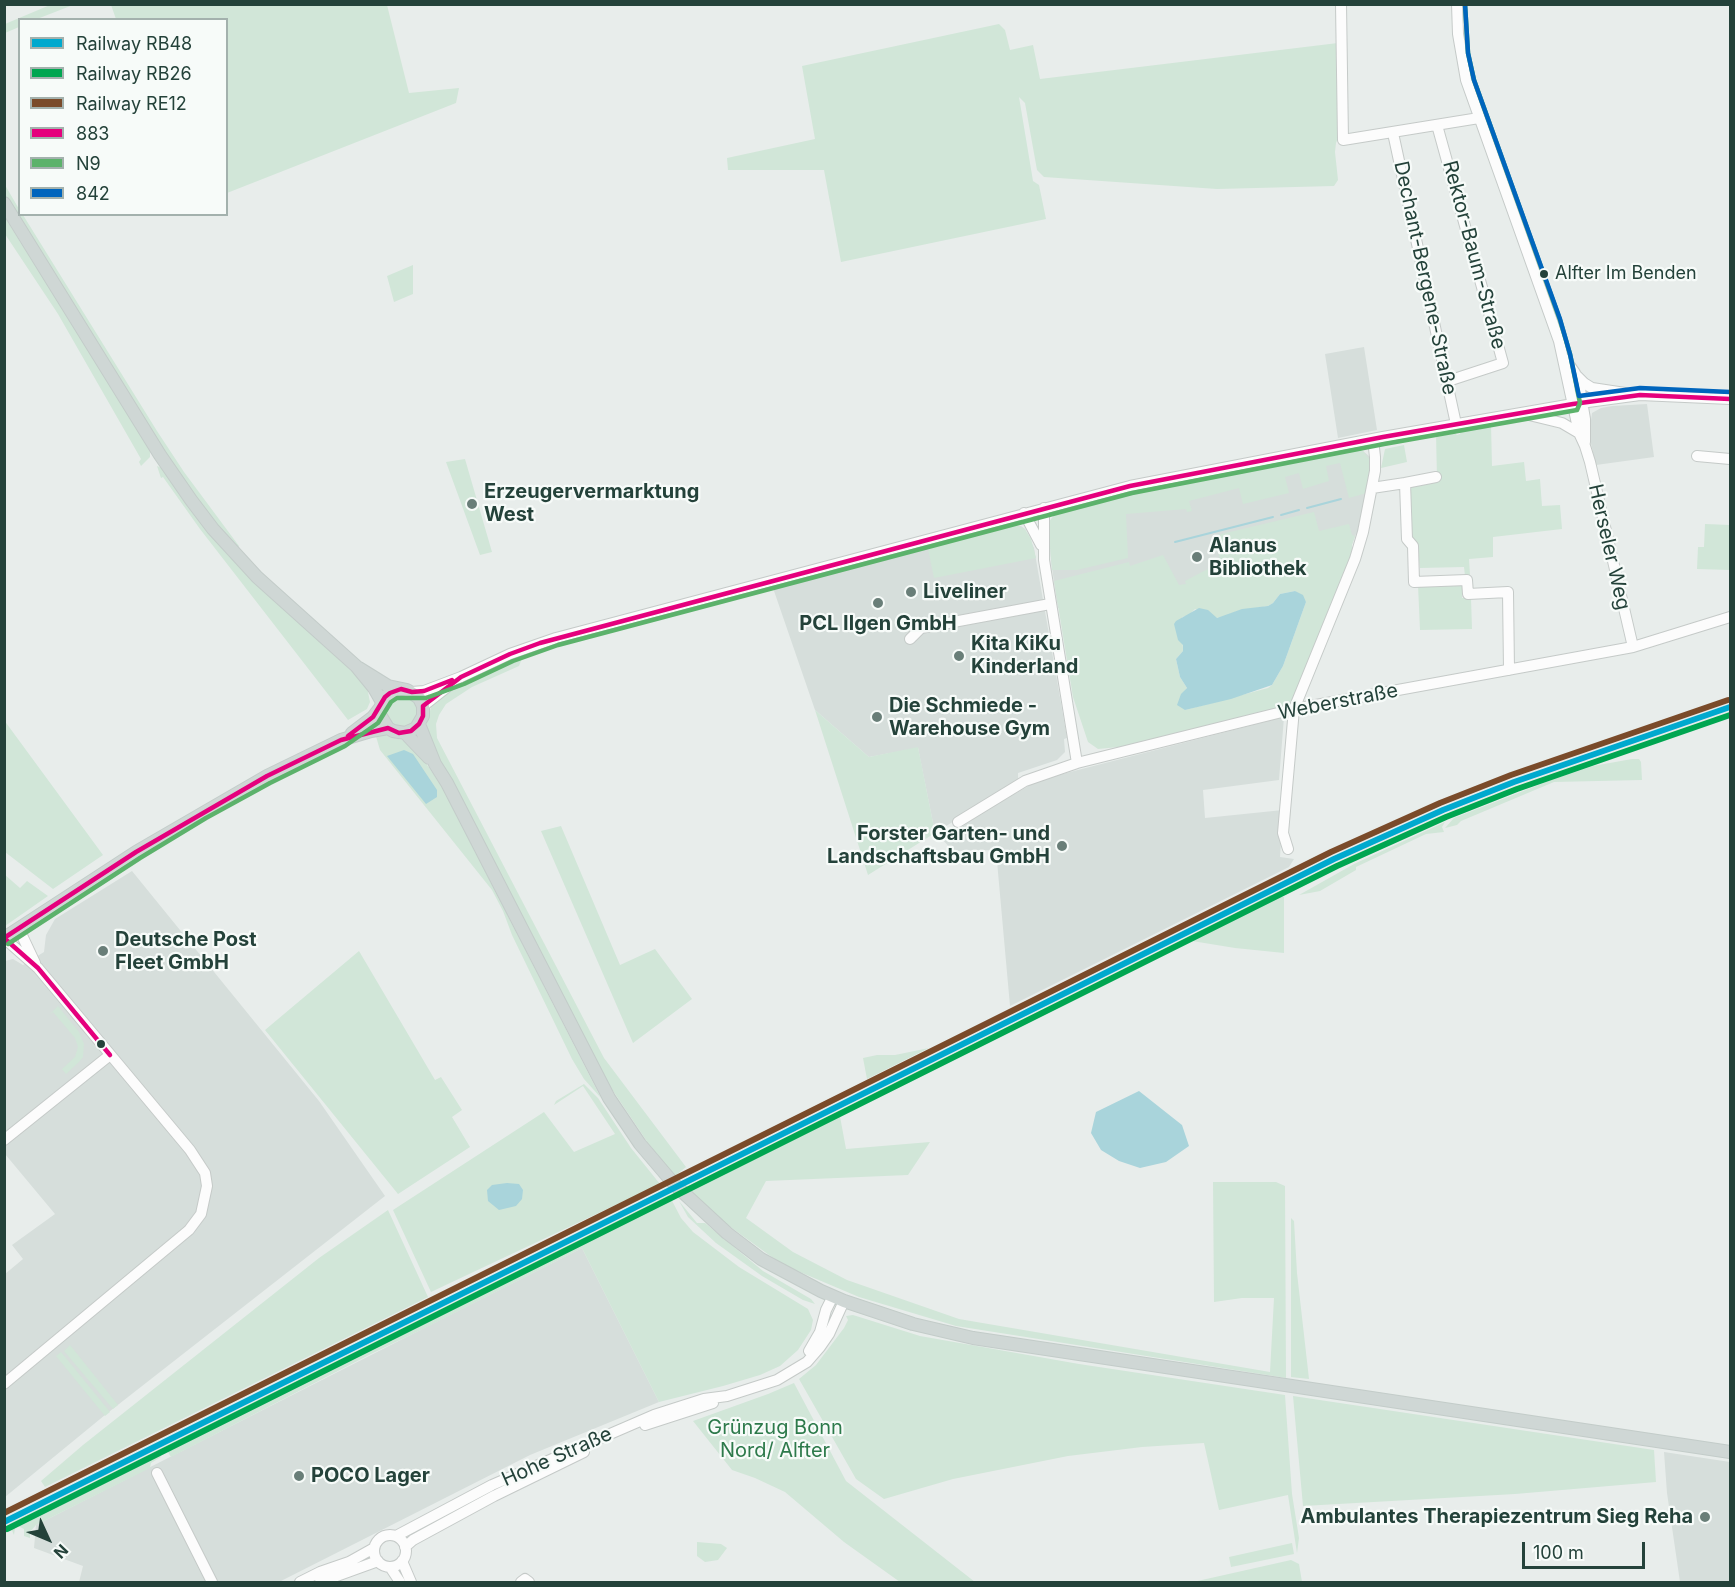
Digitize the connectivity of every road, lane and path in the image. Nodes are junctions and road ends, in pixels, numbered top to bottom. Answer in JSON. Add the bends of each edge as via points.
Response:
{"nodes":[{"id":1,"x":1341,"y":4,"type":"edge"},
{"id":2,"x":1457,"y":4,"type":"edge"},
{"id":3,"x":1479,"y":118,"type":"junction"},
{"id":4,"x":1437,"y":125,"type":"junction"},
{"id":5,"x":1393,"y":133,"type":"junction"},
{"id":6,"x":4,"y":203,"type":"edge"},
{"id":7,"x":1563,"y":355,"type":"junction"},
{"id":8,"x":1575,"y":373,"type":"junction"},
{"id":9,"x":1448,"y":381,"type":"junction"},
{"id":10,"x":1640,"y":395,"type":"junction"},
{"id":11,"x":1731,"y":399,"type":"edge"},
{"id":12,"x":1578,"y":403,"type":"junction"},
{"id":13,"x":1520,"y":413,"type":"junction"},
{"id":14,"x":1456,"y":424,"type":"junction"},
{"id":15,"x":1579,"y":433,"type":"junction"},
{"id":16,"x":1373,"y":439,"type":"junction"},
{"id":17,"x":1585,"y":446,"type":"junction"},
{"id":18,"x":1697,"y":456,"type":"dead end"},
{"id":19,"x":1731,"y":459,"type":"edge"},
{"id":20,"x":1436,"y":477,"type":"dead end"},
{"id":21,"x":1405,"y":483,"type":"junction"},
{"id":22,"x":1372,"y":488,"type":"junction"},
{"id":23,"x":1044,"y":508,"type":"junction"},
{"id":24,"x":1024,"y":513,"type":"junction"},
{"id":25,"x":1043,"y":548,"type":"junction"},
{"id":26,"x":1050,"y":604,"type":"junction"},
{"id":27,"x":1731,"y":617,"type":"edge"},
{"id":28,"x":910,"y":639,"type":"dead end"},
{"id":29,"x":1633,"y":647,"type":"junction"},
{"id":30,"x":356,"y":666,"type":"junction"},
{"id":31,"x":1509,"y":670,"type":"junction"},
{"id":32,"x":461,"y":677,"type":"junction"},
{"id":33,"x":406,"y":691,"type":"junction"},
{"id":34,"x":381,"y":705,"type":"junction"},
{"id":35,"x":423,"y":706,"type":"junction"},
{"id":36,"x":1294,"y":709,"type":"junction"},
{"id":37,"x":419,"y":724,"type":"junction"},
{"id":38,"x":388,"y":728,"type":"junction"},
{"id":39,"x":405,"y":733,"type":"junction"},
{"id":40,"x":341,"y":740,"type":"junction"},
{"id":41,"x":1077,"y":763,"type":"junction"},
{"id":42,"x":435,"y":764,"type":"junction"},
{"id":43,"x":958,"y":822,"type":"dead end"},
{"id":44,"x":1288,"y":849,"type":"dead end"},
{"id":45,"x":19,"y":929,"type":"junction"},
{"id":46,"x":4,"y":938,"type":"edge"},
{"id":47,"x":38,"y":968,"type":"junction"},
{"id":48,"x":110,"y":1055,"type":"junction"},
{"id":49,"x":4,"y":1140,"type":"edge"},
{"id":50,"x":838,"y":1299,"type":"junction"},
{"id":51,"x":4,"y":1384,"type":"edge"},
{"id":52,"x":655,"y":1418,"type":"junction"},
{"id":53,"x":1731,"y":1452,"type":"edge"},
{"id":54,"x":157,"y":1473,"type":"dead end"},
{"id":55,"x":396,"y":1536,"type":"junction"},
{"id":56,"x":405,"y":1547,"type":"junction"},
{"id":57,"x":374,"y":1548,"type":"junction"},
{"id":58,"x":378,"y":1561,"type":"junction"},
{"id":59,"x":402,"y":1561,"type":"junction"},
{"id":60,"x":390,"y":1567,"type":"junction"},
{"id":61,"x":212,"y":1582,"type":"edge"},
{"id":62,"x":300,"y":1582,"type":"edge"},
{"id":63,"x":320,"y":1582,"type":"edge"},
{"id":64,"x":400,"y":1582,"type":"edge"},
{"id":65,"x":411,"y":1582,"type":"edge"},
{"id":66,"x":521,"y":1582,"type":"edge"},
{"id":67,"x":529,"y":1582,"type":"edge"}],
"edges":[{"from":1,"to":5,"type":"street","via":[[1343,140]]},
{"from":2,"to":3,"type":"street","via":[[1462,64]]},
{"from":3,"to":4,"type":"street"},
{"from":3,"to":7,"type":"street"},
{"from":4,"to":5,"type":"street"},
{"from":4,"to":9,"type":"street","name":"Rektor-Baum-Straße","via":[[1503,363]]},
{"from":5,"to":9,"type":"street","name":"Dechant-Bergene-Straße"},
{"from":6,"to":30,"type":"main road","via":[[191,501],[257,577]]},
{"from":7,"to":8,"type":"street"},
{"from":7,"to":12,"type":"street"},
{"from":8,"to":10,"type":"street","via":[[1592,388]]},
{"from":8,"to":12,"type":"street"},
{"from":9,"to":14,"type":"street","name":"Dechant-Bergene-Straße"},
{"from":10,"to":11,"type":"street"},
{"from":10,"to":12,"type":"street"},
{"from":12,"to":13,"type":"street"},
{"from":12,"to":15,"type":"street","name":"Herseler Weg"},
{"from":12,"to":17,"type":"street","name":"Herseler Weg"},
{"from":13,"to":14,"type":"street"},
{"from":13,"to":15,"type":"street","via":[[1548,418]]},
{"from":14,"to":16,"type":"street"},
{"from":15,"to":17,"type":"street","name":"Herseler Weg"},
{"from":16,"to":22,"type":"street","via":[[1376,457]]},
{"from":16,"to":23,"type":"street","via":[[1130,486]]},
{"from":17,"to":29,"type":"street","name":"Herseler Weg"},
{"from":18,"to":19,"type":"street"},
{"from":20,"to":21,"type":"street"},
{"from":21,"to":22,"type":"street"},
{"from":21,"to":31,"type":"street","via":[[1407,539],[1413,546],[1414,582],[1467,580],[1468,594],[1508,592]]},
{"from":22,"to":36,"type":"street","via":[[1355,559]]},
{"from":23,"to":24,"type":"street"},
{"from":23,"to":25,"type":"street"},
{"from":24,"to":25,"type":"street"},
{"from":24,"to":32,"type":"street","via":[[556,638]]},
{"from":25,"to":26,"type":"street"},
{"from":26,"to":28,"type":"street","via":[[921,628]]},
{"from":26,"to":41,"type":"street"},
{"from":27,"to":29,"type":"street","name":"Weberstraße"},
{"from":29,"to":31,"type":"street","name":"Weberstraße"},
{"from":30,"to":33,"type":"main road","via":[[388,686]]},
{"from":30,"to":34,"type":"main road"},
{"from":31,"to":36,"type":"street","name":"Weberstraße"},
{"from":32,"to":33,"type":"street","via":[[424,691]]},
{"from":32,"to":35,"type":"street"},
{"from":33,"to":34,"type":"main road","via":[[390,693]]},
{"from":33,"to":35,"type":"main road","via":[[419,698]]},
{"from":34,"to":38,"type":"main road","via":[[380,716]]},
{"from":34,"to":40,"type":"main road","via":[[373,717]]},
{"from":35,"to":37,"type":"main road"},
{"from":36,"to":41,"type":"street","name":"Weberstraße"},
{"from":36,"to":44,"type":"street","via":[[1283,833]]},
{"from":37,"to":39,"type":"main road"},
{"from":37,"to":42,"type":"main road"},
{"from":38,"to":39,"type":"main road"},
{"from":38,"to":40,"type":"main road"},
{"from":39,"to":42,"type":"main road"},
{"from":40,"to":45,"type":"main road","via":[[202,812]]},
{"from":41,"to":43,"type":"street","name":"Weberstraße","via":[[1025,781]]},
{"from":42,"to":50,"type":"main road","via":[[584,1053],[640,1144],[674,1184],[727,1233],[761,1259]]},
{"from":45,"to":46,"type":"main road"},
{"from":45,"to":47,"type":"street"},
{"from":46,"to":47,"type":"street"},
{"from":47,"to":48,"type":"street"},
{"from":48,"to":49,"type":"street"},
{"from":48,"to":51,"type":"street","via":[[205,1173],[207,1186],[201,1214],[189,1230]]},
{"from":50,"to":52,"type":"street","name":"Hohe Straße","via":[[826,1310],[820,1332],[795,1369],[777,1380]]},
{"from":50,"to":53,"type":"main road","via":[[973,1338]]},
{"from":52,"to":55,"type":"street","name":"Hohe Straße","via":[[498,1482]]},
{"from":52,"to":56,"type":"street","name":"Hohe Straße","via":[[527,1479]]},
{"from":54,"to":61,"type":"street"},
{"from":55,"to":56,"type":"street"},
{"from":55,"to":57,"type":"street","via":[[381,1538]]},
{"from":56,"to":59,"type":"street"},
{"from":57,"to":58,"type":"street"},
{"from":57,"to":62,"type":"street"},
{"from":58,"to":60,"type":"street"},
{"from":58,"to":63,"type":"street"},
{"from":59,"to":60,"type":"street"},
{"from":59,"to":65,"type":"street"},
{"from":60,"to":64,"type":"street"},
{"from":66,"to":67,"type":"street"}]}
